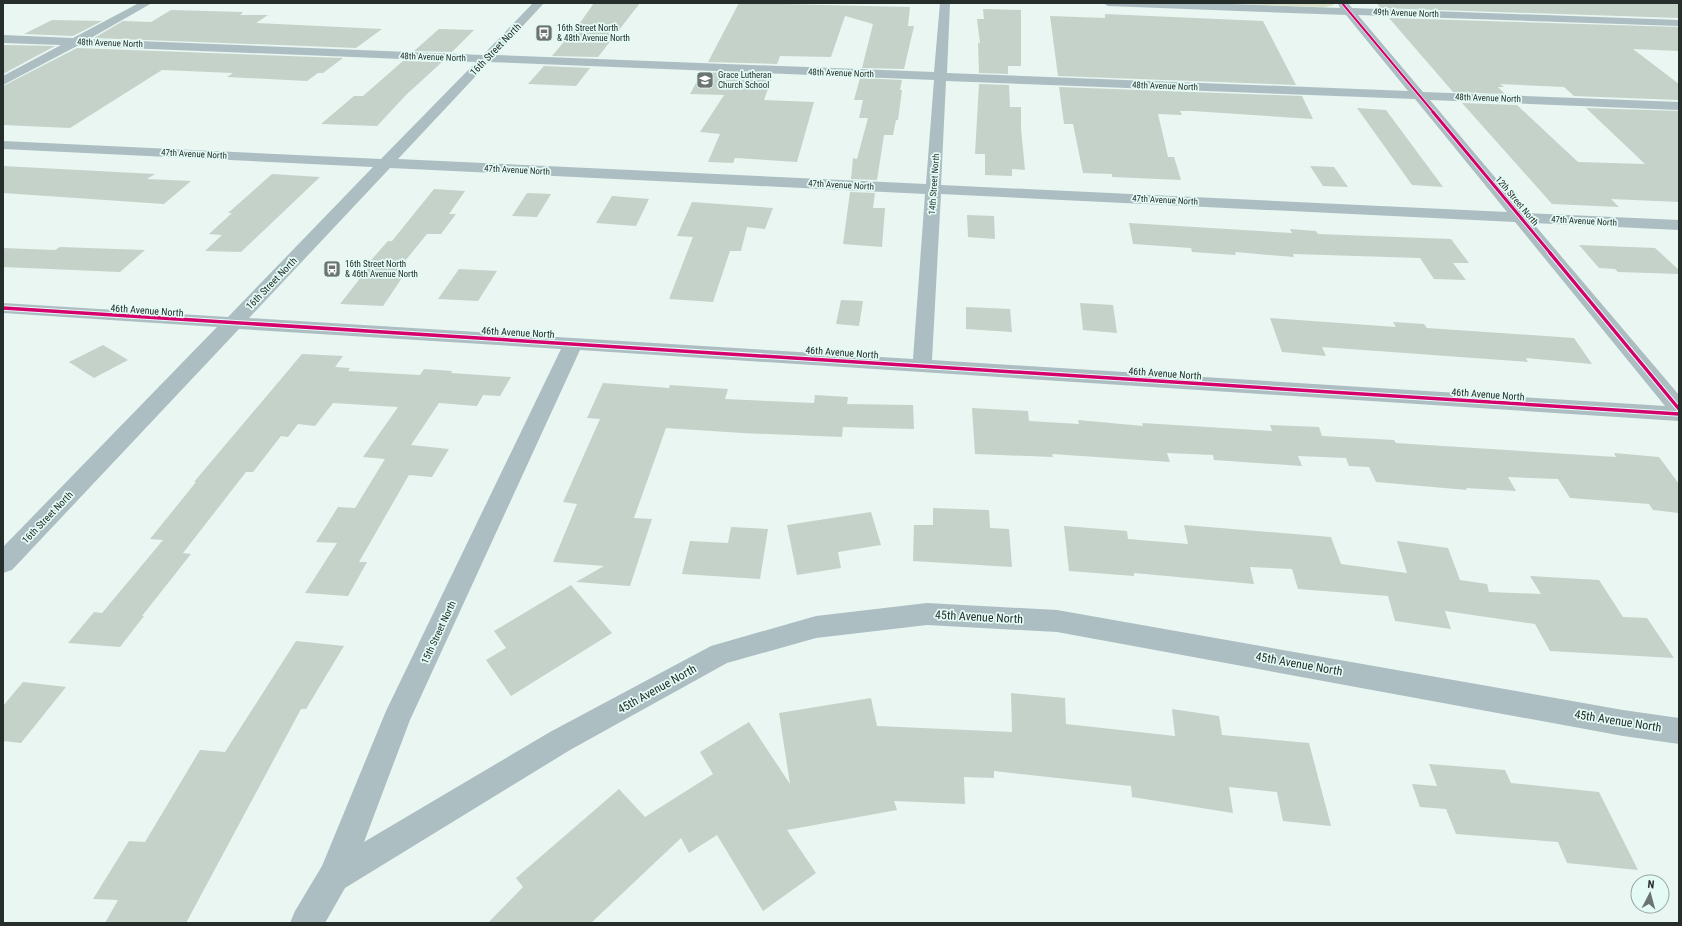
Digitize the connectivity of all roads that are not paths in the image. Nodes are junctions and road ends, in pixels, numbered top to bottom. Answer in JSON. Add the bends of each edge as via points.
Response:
{"nodes":[{"id":1,"x":147,"y":3,"type":"edge"},
{"id":2,"x":539,"y":3,"type":"edge"},
{"id":3,"x":946,"y":3,"type":"edge"},
{"id":4,"x":1108,"y":3,"type":"edge"},
{"id":5,"x":1345,"y":7,"type":"edge"},
{"id":6,"x":1679,"y":23,"type":"edge"},
{"id":7,"x":3,"y":39,"type":"edge"},
{"id":8,"x":74,"y":42,"type":"junction"},
{"id":9,"x":485,"y":59,"type":"junction"},
{"id":10,"x":941,"y":77,"type":"junction"},
{"id":11,"x":3,"y":81,"type":"edge"},
{"id":12,"x":1417,"y":96,"type":"junction"},
{"id":13,"x":1679,"y":106,"type":"edge"},
{"id":14,"x":3,"y":145,"type":"edge"},
{"id":15,"x":385,"y":164,"type":"junction"},
{"id":16,"x":934,"y":189,"type":"junction"},
{"id":17,"x":1520,"y":217,"type":"junction"},
{"id":18,"x":1679,"y":226,"type":"edge"},
{"id":19,"x":3,"y":308,"type":"edge"},
{"id":20,"x":232,"y":323,"type":"junction"},
{"id":21,"x":574,"y":343,"type":"junction"},
{"id":22,"x":922,"y":366,"type":"junction"},
{"id":23,"x":1679,"y":410,"type":"edge"},
{"id":24,"x":1679,"y":414,"type":"edge"},
{"id":25,"x":3,"y":563,"type":"edge"},
{"id":26,"x":1679,"y":731,"type":"edge"},
{"id":27,"x":334,"y":877,"type":"junction"},
{"id":28,"x":307,"y":923,"type":"edge"}],
"edges":[{"from":1,"to":8,"type":"street"},
{"from":2,"to":9,"type":"street","name":"16th Street North"},
{"from":3,"to":10,"type":"street","name":"14th Street North"},
{"from":4,"to":5,"type":"street","name":"49th Avenue North"},
{"from":5,"to":6,"type":"street","name":"49th Avenue North"},
{"from":5,"to":12,"type":"street","name":"12th Street North"},
{"from":7,"to":8,"type":"street","name":"48th Avenue North"},
{"from":8,"to":9,"type":"street","name":"48th Avenue North"},
{"from":8,"to":11,"type":"street"},
{"from":9,"to":10,"type":"street","name":"48th Avenue North"},
{"from":9,"to":15,"type":"street","name":"16th Street North"},
{"from":10,"to":12,"type":"street","name":"48th Avenue North"},
{"from":10,"to":16,"type":"street","name":"14th Street North"},
{"from":12,"to":13,"type":"street","name":"48th Avenue North"},
{"from":12,"to":17,"type":"street","name":"12th Street North"},
{"from":14,"to":15,"type":"street","name":"47th Avenue North"},
{"from":15,"to":16,"type":"street","name":"47th Avenue North"},
{"from":15,"to":20,"type":"street","name":"16th Street North"},
{"from":16,"to":17,"type":"street","name":"47th Avenue North"},
{"from":16,"to":22,"type":"street","name":"14th Street North"},
{"from":17,"to":18,"type":"street","name":"47th Avenue North"},
{"from":17,"to":23,"type":"street","name":"12th Street North"},
{"from":19,"to":20,"type":"street","name":"46th Avenue North"},
{"from":20,"to":21,"type":"street","name":"46th Avenue North"},
{"from":20,"to":25,"type":"street","name":"16th Street North"},
{"from":21,"to":22,"type":"street","name":"46th Avenue North"},
{"from":21,"to":27,"type":"street","name":"15th Street North","via":[[396,720]]},
{"from":22,"to":24,"type":"street","name":"46th Avenue North"},
{"from":26,"to":27,"type":"street","name":"45th Avenue North","via":[[1057,621],[927,614],[816,627],[720,654],[560,741]]},
{"from":27,"to":28,"type":"street","name":"15th Street North"}]}
